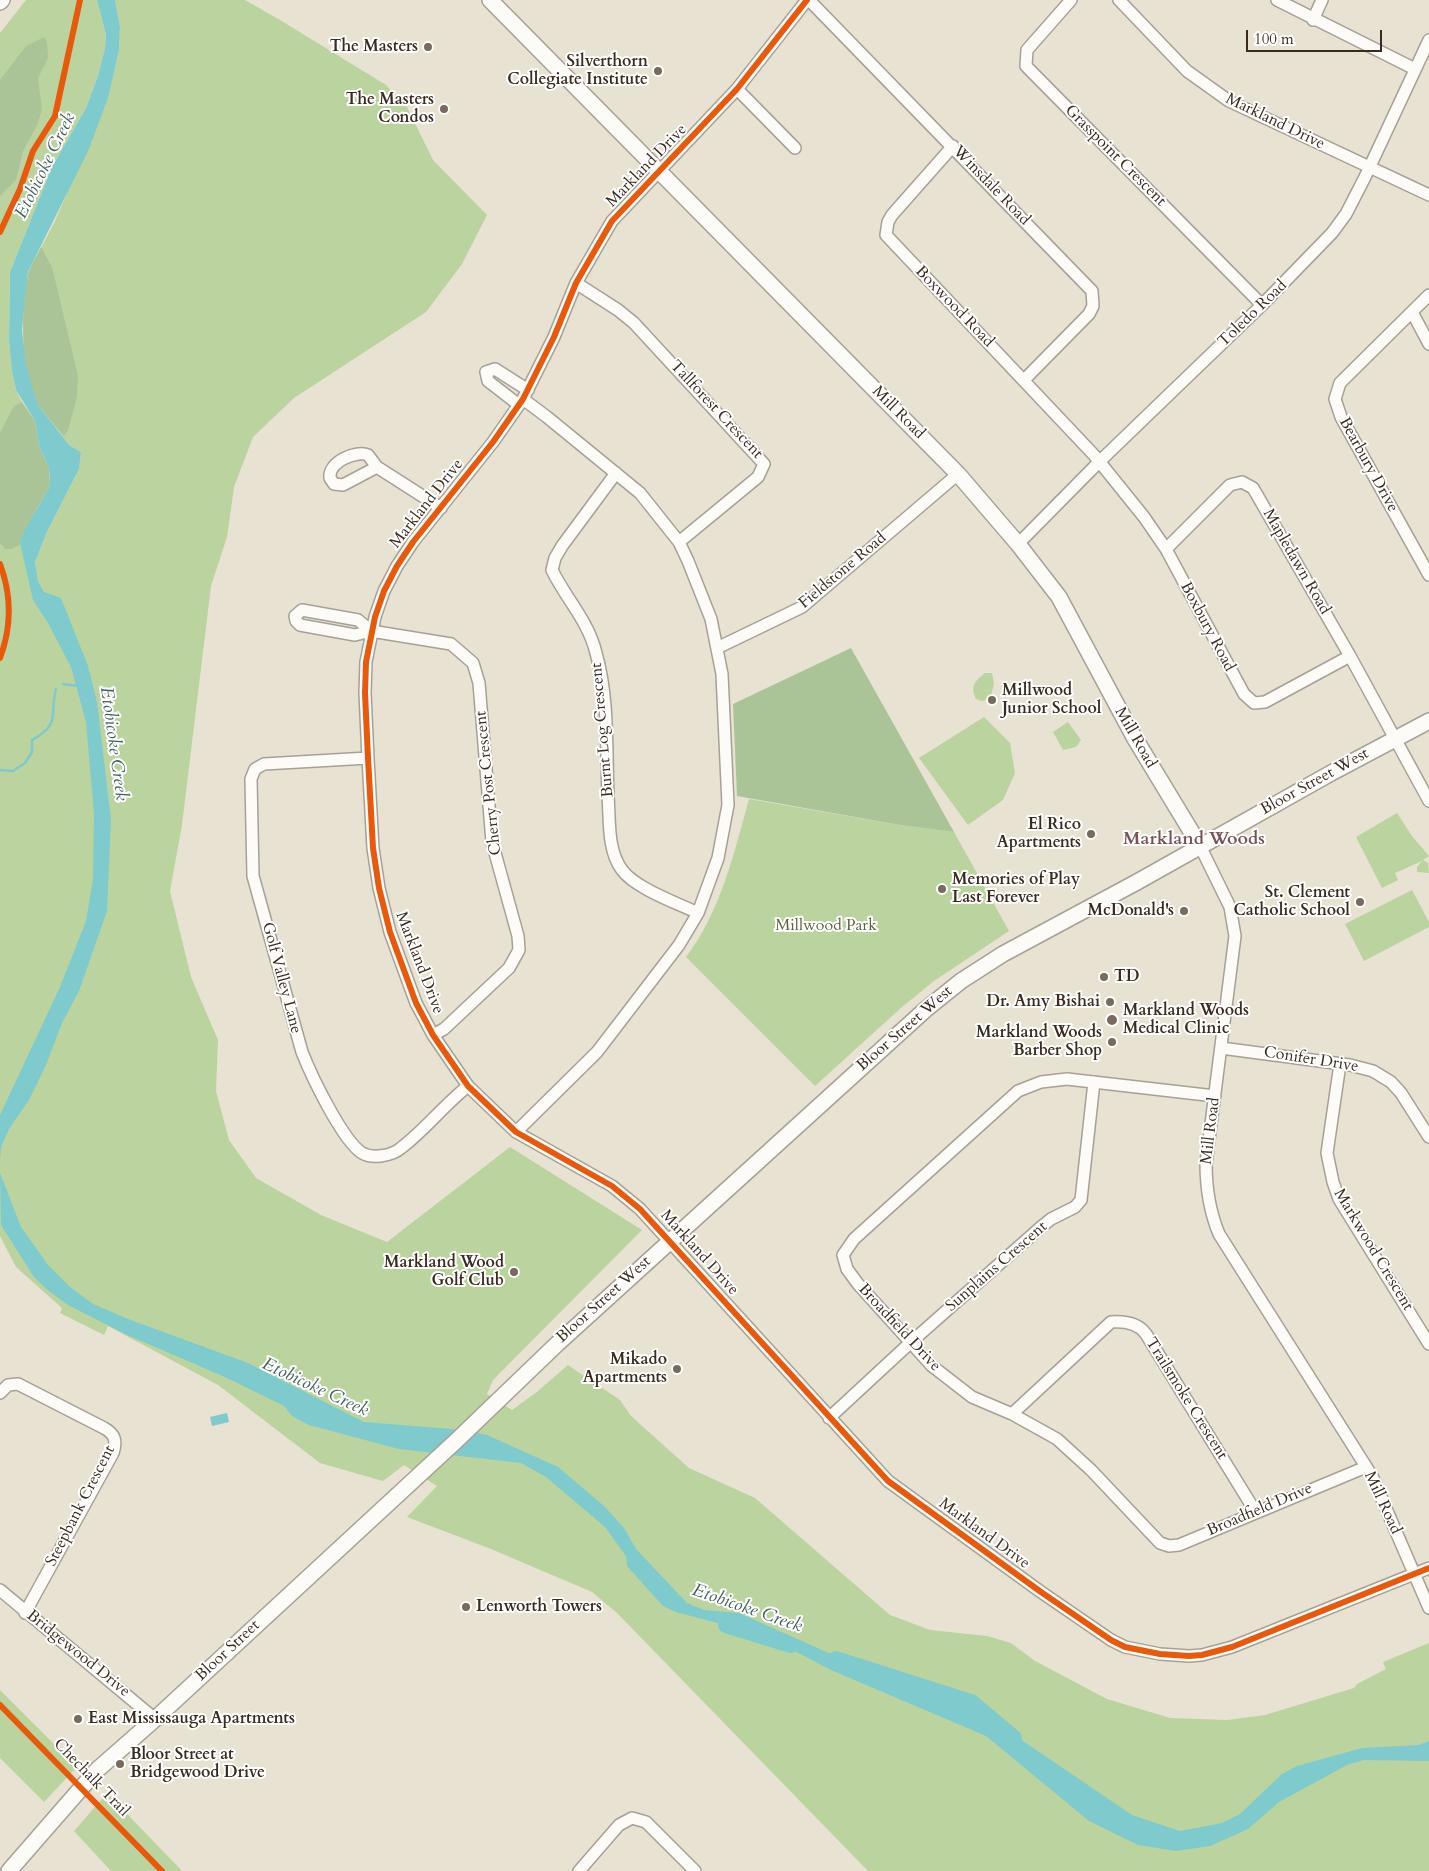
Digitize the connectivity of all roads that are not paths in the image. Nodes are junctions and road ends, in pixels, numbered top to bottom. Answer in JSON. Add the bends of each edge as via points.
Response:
{"nodes":[{"id":1,"x":490,"y":0,"type":"edge"},
{"id":2,"x":808,"y":0,"type":"edge"},
{"id":3,"x":1072,"y":0,"type":"edge"},
{"id":4,"x":1119,"y":0,"type":"edge"},
{"id":5,"x":1277,"y":0,"type":"edge"},
{"id":6,"x":1322,"y":0,"type":"edge"},
{"id":7,"x":1313,"y":20,"type":"junction"},
{"id":8,"x":1429,"y":40,"type":"edge"},
{"id":9,"x":1415,"y":69,"type":"junction"},
{"id":10,"x":738,"y":89,"type":"junction"},
{"id":11,"x":953,"y":146,"type":"junction"},
{"id":12,"x":795,"y":148,"type":"dead end"},
{"id":13,"x":1370,"y":168,"type":"junction"},
{"id":14,"x":659,"y":172,"type":"junction"},
{"id":15,"x":1429,"y":196,"type":"edge"},
{"id":16,"x":576,"y":282,"type":"junction"},
{"id":17,"x":1429,"y":295,"type":"edge"},
{"id":18,"x":1262,"y":305,"type":"junction"},
{"id":19,"x":1412,"y":312,"type":"junction"},
{"id":20,"x":1429,"y":344,"type":"edge"},
{"id":21,"x":1025,"y":379,"type":"junction"},
{"id":22,"x":523,"y":398,"type":"junction"},
{"id":23,"x":1100,"y":461,"type":"junction"},
{"id":24,"x":377,"y":467,"type":"dead end"},
{"id":25,"x":616,"y":473,"type":"junction"},
{"id":26,"x":958,"y":474,"type":"junction"},
{"id":27,"x":441,"y":508,"type":"junction"},
{"id":28,"x":678,"y":542,"type":"junction"},
{"id":29,"x":1018,"y":544,"type":"junction"},
{"id":30,"x":1166,"y":549,"type":"junction"},
{"id":31,"x":1429,"y":574,"type":"edge"},
{"id":32,"x":371,"y":631,"type":"junction"},
{"id":33,"x":717,"y":648,"type":"junction"},
{"id":34,"x":1350,"y":656,"type":"junction"},
{"id":35,"x":1429,"y":721,"type":"edge"},
{"id":36,"x":1395,"y":738,"type":"junction"},
{"id":37,"x":368,"y":758,"type":"junction"},
{"id":38,"x":1429,"y":801,"type":"edge"},
{"id":39,"x":1200,"y":846,"type":"junction"},
{"id":40,"x":698,"y":913,"type":"junction"},
{"id":41,"x":434,"y":1035,"type":"junction"},
{"id":42,"x":1221,"y":1048,"type":"junction"},
{"id":43,"x":1340,"y":1064,"type":"junction"},
{"id":44,"x":1094,"y":1082,"type":"junction"},
{"id":45,"x":468,"y":1086,"type":"junction"},
{"id":46,"x":1215,"y":1096,"type":"junction"},
{"id":47,"x":516,"y":1132,"type":"junction"},
{"id":48,"x":1429,"y":1137,"type":"edge"},
{"id":49,"x":669,"y":1241,"type":"junction"},
{"id":50,"x":910,"y":1342,"type":"junction"},
{"id":51,"x":1429,"y":1344,"type":"edge"},
{"id":52,"x":0,"y":1393,"type":"edge"},
{"id":53,"x":1012,"y":1414,"type":"junction"},
{"id":54,"x":829,"y":1418,"type":"junction"},
{"id":55,"x":456,"y":1441,"type":"joint"},
{"id":56,"x":1366,"y":1467,"type":"junction"},
{"id":57,"x":1255,"y":1511,"type":"junction"},
{"id":58,"x":1429,"y":1568,"type":"edge"},
{"id":59,"x":1414,"y":1574,"type":"junction"},
{"id":60,"x":0,"y":1590,"type":"edge"},
{"id":61,"x":1429,"y":1608,"type":"edge"},
{"id":62,"x":25,"y":1613,"type":"junction"},
{"id":63,"x":155,"y":1719,"type":"junction"},
{"id":64,"x":9,"y":1871,"type":"edge"},
{"id":65,"x":579,"y":1871,"type":"edge"},
{"id":66,"x":695,"y":1871,"type":"edge"}],
"edges":[{"from":1,"to":14,"type":"main road","name":"Mill Road"},
{"from":2,"to":10,"type":"street","name":"Markland Drive"},
{"from":2,"to":11,"type":"street","name":"Winsdale Road"},
{"from":3,"to":18,"type":"street","name":"Grasspoint Crescent","via":[[1027,50],[1026,66]]},
{"from":4,"to":13,"type":"street","name":"Markland Drive","via":[[1187,71],[1229,101]]},
{"from":5,"to":7,"type":"street"},
{"from":6,"to":7,"type":"street"},
{"from":7,"to":9,"type":"street"},
{"from":8,"to":9,"type":"street","name":"Toledo Road"},
{"from":9,"to":13,"type":"street","name":"Toledo Road"},
{"from":10,"to":12,"type":"street"},
{"from":10,"to":14,"type":"street","name":"Markland Drive"},
{"from":11,"to":21,"type":"street","name":"Boxwood Road","via":[[892,215],[886,235]]},
{"from":11,"to":21,"type":"street","name":"Winsdale Road","via":[[1092,292],[1093,306],[1089,314]]},
{"from":13,"to":15,"type":"street","name":"Markland Drive"},
{"from":13,"to":18,"type":"street","name":"Toledo Road","via":[[1332,233]]},
{"from":14,"to":16,"type":"street","name":"Markland Drive","via":[[612,221]]},
{"from":14,"to":26,"type":"main road","name":"Mill Road"},
{"from":16,"to":22,"type":"street","name":"Markland Drive","via":[[554,337]]},
{"from":16,"to":28,"type":"street","name":"Tallforest Crescent","via":[[634,323],[764,464],[758,477]]},
{"from":17,"to":19,"type":"street","name":"Bearbury Drive"},
{"from":18,"to":23,"type":"street","name":"Toledo Road"},
{"from":19,"to":20,"type":"street"},
{"from":19,"to":31,"type":"street","name":"Bearbury Drive","via":[[1340,383],[1335,399],[1341,417]]},
{"from":21,"to":23,"type":"street","name":"Boxwood Road"},
{"from":22,"to":25,"type":"street"},
{"from":22,"to":27,"type":"street","name":"Markland Drive"},
{"from":23,"to":29,"type":"street","name":"Toledo Road"},
{"from":23,"to":30,"type":"street","name":"Boxbury Road"},
{"from":24,"to":27,"type":"street"},
{"from":25,"to":28,"type":"street","via":[[640,493]]},
{"from":25,"to":40,"type":"street","name":"Burnt Log Crescent","via":[[562,546],[552,570],[564,594],[586,623],[602,679],[614,857],[622,871],[639,884]]},
{"from":26,"to":29,"type":"main road","name":"Mill Road"},
{"from":26,"to":33,"type":"street","name":"Fieldstone Road","via":[[802,607]]},
{"from":27,"to":32,"type":"street","name":"Markland Drive","via":[[397,566],[384,590]]},
{"from":28,"to":33,"type":"street","via":[[711,619]]},
{"from":29,"to":39,"type":"main road","name":"Mill Road","via":[[1059,597],[1134,737]]},
{"from":30,"to":34,"type":"street","name":"Boxbury Road","via":[[1238,684],[1251,701],[1272,699]]},
{"from":30,"to":34,"type":"street","name":"Mapledawn Road","via":[[1230,485],[1236,482],[1248,484],[1260,499]]},
{"from":32,"to":32,"type":"street","via":[[358,620],[304,610],[295,616],[297,623],[304,626],[355,635]]},
{"from":32,"to":37,"type":"street","name":"Markland Drive","via":[[365,685]]},
{"from":32,"to":41,"type":"street","name":"Cherry Post Crescent","via":[[451,644],[473,663],[479,684],[491,836],[519,950],[509,968]]},
{"from":33,"to":40,"type":"street","via":[[722,674],[728,805],[718,858]]},
{"from":34,"to":36,"type":"street","name":"Mapledawn Road"},
{"from":35,"to":36,"type":"main road","name":"Bloor Street West"},
{"from":36,"to":38,"type":"street","name":"Mapledawn Road"},
{"from":36,"to":39,"type":"main road","name":"Bloor Street West"},
{"from":37,"to":41,"type":"street","name":"Markland Drive","via":[[373,848],[379,888],[390,932],[416,1003]]},
{"from":37,"to":45,"type":"street","name":"Golf Valley Lane","via":[[264,764],[252,775],[253,876],[298,1037],[310,1072],[330,1109],[356,1149],[364,1154],[383,1155],[400,1149]]},
{"from":39,"to":42,"type":"street","name":"Mill Road","via":[[1230,906],[1235,936]]},
{"from":39,"to":49,"type":"main road","name":"Bloor Street West","via":[[1004,954],[941,997],[909,1022]]},
{"from":40,"to":47,"type":"street","via":[[680,945],[597,1052]]},
{"from":41,"to":45,"type":"street","name":"Markland Drive"},
{"from":42,"to":43,"type":"street","name":"Conifer Drive"},
{"from":42,"to":46,"type":"street","name":"Mill Road"},
{"from":43,"to":48,"type":"street","name":"Conifer Drive","via":[[1373,1071],[1391,1082]]},
{"from":43,"to":51,"type":"street","name":"Markwood Crescent","via":[[1328,1153],[1333,1182],[1339,1199]]},
{"from":44,"to":46,"type":"street","name":"Broadfield Drive"},
{"from":44,"to":50,"type":"street","name":"Sunplains Crescent","via":[[1081,1200],[1041,1227]]},
{"from":44,"to":50,"type":"street","name":"Broadfield Drive","via":[[1052,1080],[1018,1090],[848,1246],[843,1255],[847,1269]]},
{"from":45,"to":47,"type":"street","name":"Markland Drive"},
{"from":46,"to":56,"type":"street","name":"Mill Road","via":[[1206,1163],[1208,1201],[1213,1220]]},
{"from":47,"to":49,"type":"street","name":"Markland Drive","via":[[621,1192]]},
{"from":49,"to":54,"type":"street","name":"Markland Drive"},
{"from":49,"to":55,"type":"main road","name":"Bloor Street West"},
{"from":50,"to":53,"type":"street","name":"Broadfield Drive","via":[[949,1380],[972,1397]]},
{"from":50,"to":54,"type":"street","name":"Sunplains Crescent"},
{"from":52,"to":62,"type":"street","name":"Steepbank Crescent","via":[[8,1385],[18,1384],[104,1428],[115,1439],[113,1453]]},
{"from":53,"to":57,"type":"street","name":"Broadfield Drive","via":[[1058,1439],[1160,1543],[1179,1545]]},
{"from":53,"to":57,"type":"street","name":"Trailsmoke Crescent","via":[[1112,1322],[1137,1325],[1146,1334]]},
{"from":54,"to":59,"type":"street","name":"Markland Drive","via":[[888,1481],[1080,1619],[1111,1640],[1137,1650],[1189,1656],[1232,1647]]},
{"from":55,"to":63,"type":"main road","name":"Bloor Street"},
{"from":56,"to":57,"type":"street","name":"Broadfield Drive"},
{"from":56,"to":59,"type":"street","name":"Mill Road","via":[[1379,1489]]},
{"from":58,"to":59,"type":"street","name":"Markland Drive"},
{"from":59,"to":61,"type":"street","name":"Mill Road"},
{"from":60,"to":62,"type":"street","name":"Bridgewood Drive"},
{"from":62,"to":63,"type":"street","name":"Bridgewood Drive"},
{"from":63,"to":64,"type":"main road","name":"Bloor Street","via":[[97,1770]]},
{"from":65,"to":66,"type":"street","via":[[622,1822],[636,1818],[649,1825]]}]}
